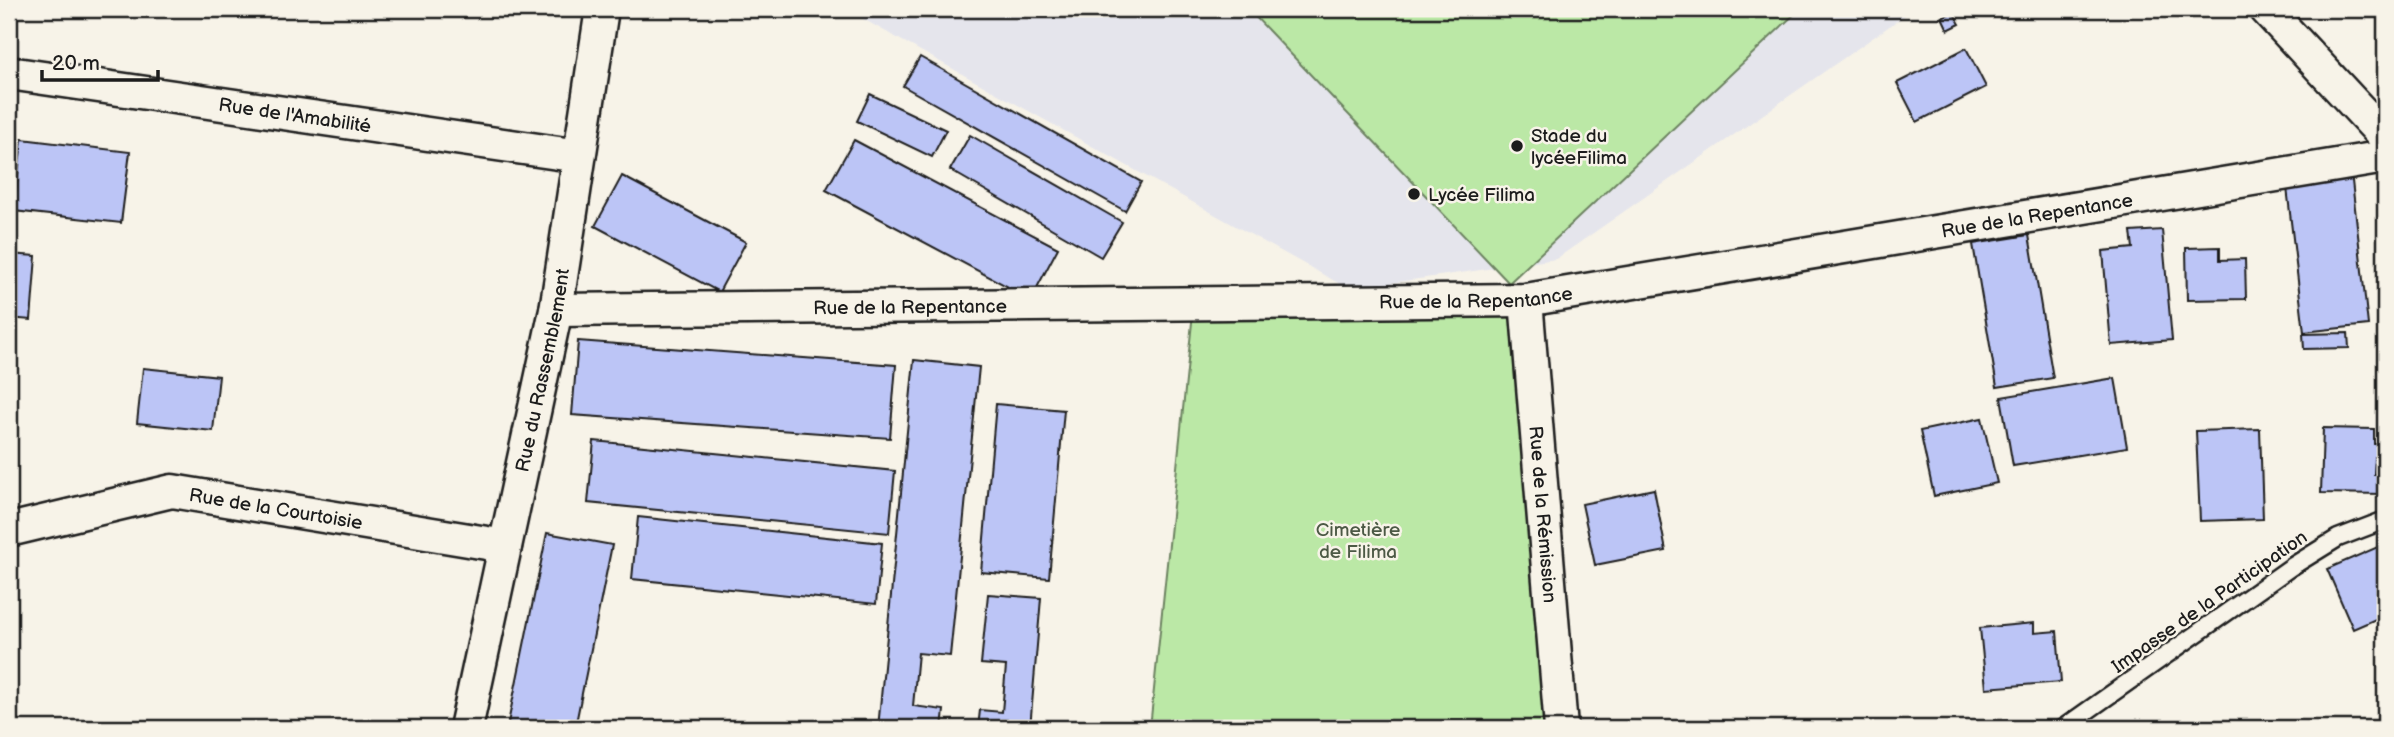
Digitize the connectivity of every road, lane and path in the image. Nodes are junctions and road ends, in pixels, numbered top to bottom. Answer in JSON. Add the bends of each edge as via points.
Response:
{"nodes":[{"id":1,"x":602,"y":9,"type":"edge"},
{"id":2,"x":2266,"y":9,"type":"edge"},
{"id":3,"x":9,"y":73,"type":"edge"},
{"id":4,"x":2385,"y":137,"type":"edge"},
{"id":5,"x":579,"y":156,"type":"junction"},
{"id":6,"x":2385,"y":157,"type":"edge"},
{"id":7,"x":1526,"y":300,"type":"junction"},
{"id":8,"x":556,"y":310,"type":"junction"},
{"id":9,"x":2385,"y":520,"type":"edge"},
{"id":10,"x":9,"y":530,"type":"edge"},
{"id":11,"x":505,"y":546,"type":"junction"},
{"id":12,"x":466,"y":728,"type":"edge"},
{"id":13,"x":1561,"y":728,"type":"edge"},
{"id":14,"x":2063,"y":728,"type":"edge"}],
"edges":[{"from":1,"to":5,"type":"street","name":"Rue du Rassemblement"},
{"from":2,"to":4,"type":"street"},
{"from":3,"to":5,"type":"street","name":"Rue de l'Amabilité"},
{"from":5,"to":8,"type":"street","name":"Rue du Rassemblement"},
{"from":6,"to":7,"type":"street","name":"Rue de la Repentance"},
{"from":7,"to":8,"type":"street","name":"Rue de la Repentance"},
{"from":7,"to":13,"type":"street","name":"Rue de la Rémission"},
{"from":8,"to":11,"type":"street","name":"Rue du Rassemblement"},
{"from":9,"to":14,"type":"lane","name":"Impasse de la Participation","via":[[2339,538],[2291,567]]},
{"from":10,"to":11,"type":"street","name":"Rue de la Courtoisie","via":[[172,491]]},
{"from":11,"to":12,"type":"street","name":"Rue du Rassemblement"}]}
